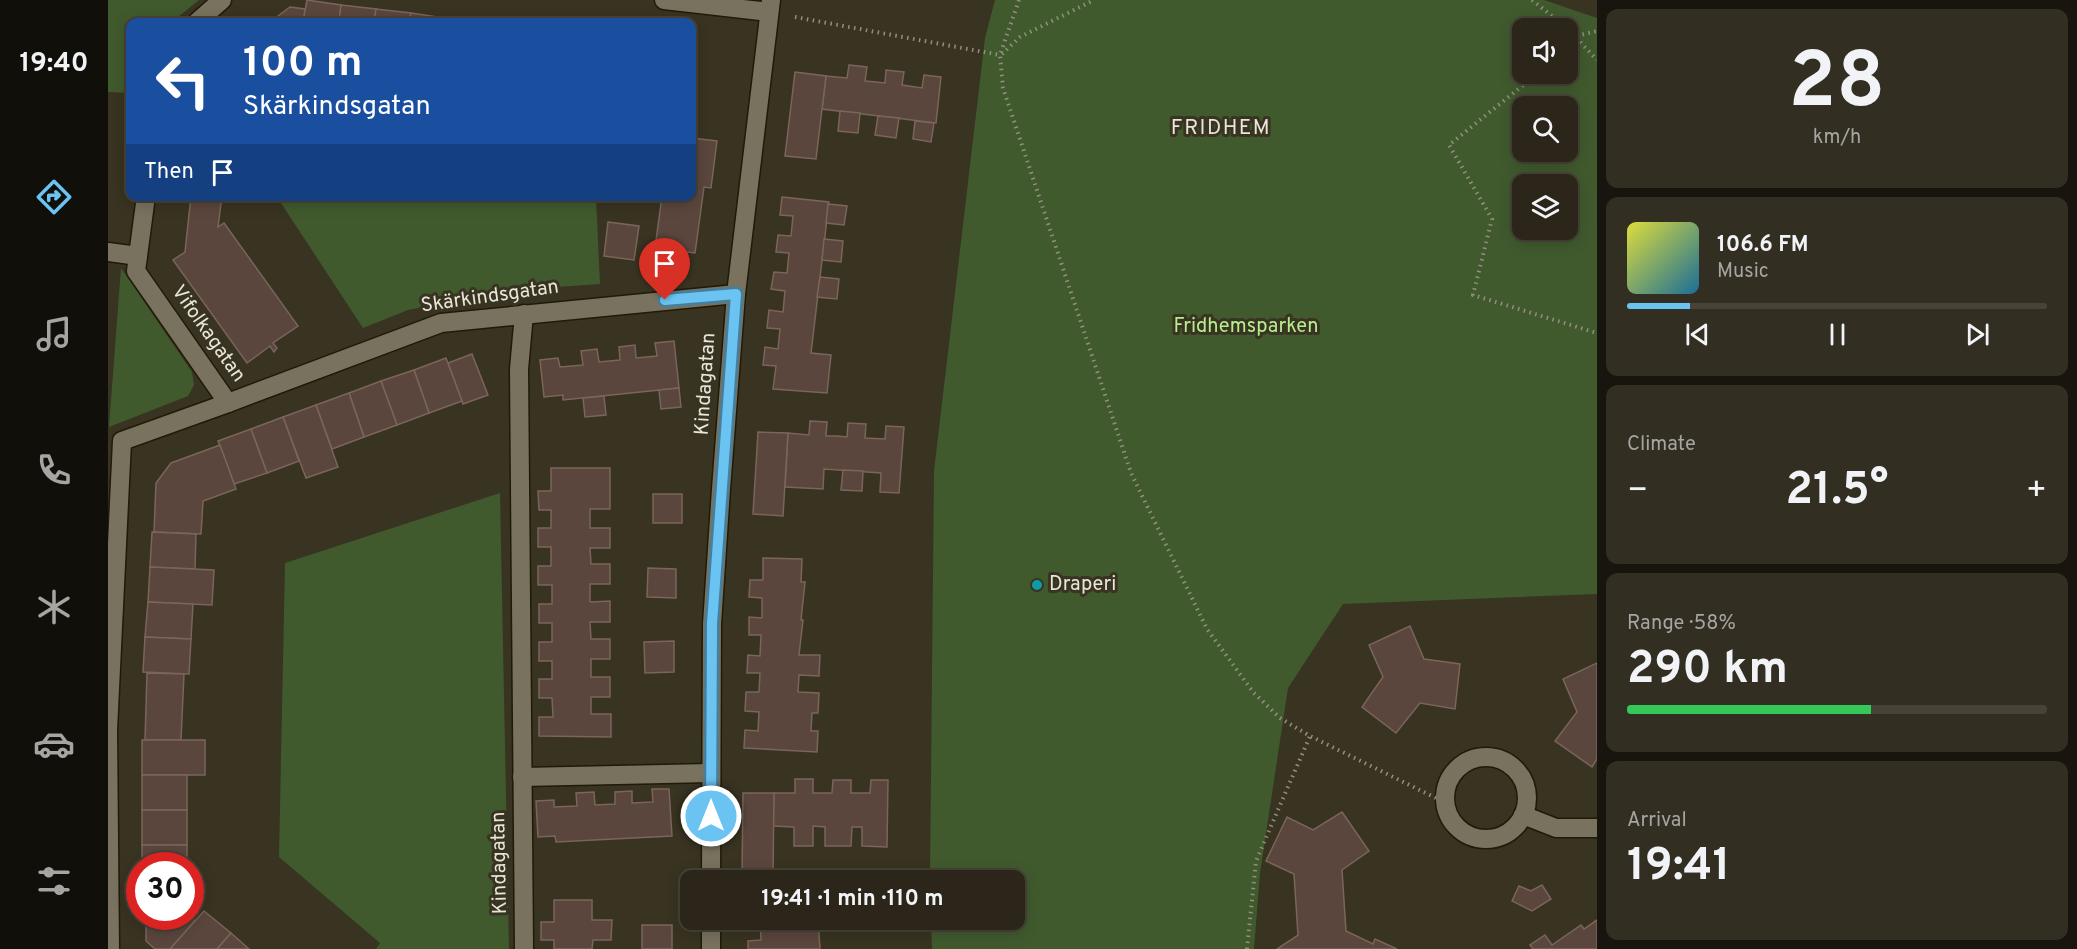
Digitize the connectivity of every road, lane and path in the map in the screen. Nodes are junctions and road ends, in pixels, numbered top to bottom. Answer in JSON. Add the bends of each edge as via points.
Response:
{"nodes":[{"id":1,"x":222,"y":0,"type":"edge"},
{"id":2,"x":664,"y":0,"type":"edge"},
{"id":3,"x":1019,"y":0,"type":"edge"},
{"id":4,"x":1094,"y":0,"type":"edge"},
{"id":5,"x":1532,"y":0,"type":"edge"},
{"id":6,"x":770,"y":6,"type":"edge"},
{"id":7,"x":202,"y":18,"type":"edge"},
{"id":8,"x":1554,"y":18,"type":"edge"},
{"id":9,"x":1597,"y":31,"type":"edge"},
{"id":10,"x":1578,"y":36,"type":"edge"},
{"id":11,"x":1578,"y":38,"type":"edge"},
{"id":12,"x":1000,"y":56,"type":"junction"},
{"id":13,"x":1597,"y":60,"type":"edge"},
{"id":14,"x":1526,"y":84,"type":"edge"},
{"id":15,"x":145,"y":201,"type":"edge"},
{"id":16,"x":108,"y":252,"type":"edge"},
{"id":17,"x":138,"y":256,"type":"junction"},
{"id":18,"x":736,"y":294,"type":"junction"},
{"id":19,"x":524,"y":314,"type":"junction"},
{"id":20,"x":1597,"y":333,"type":"edge"},
{"id":21,"x":228,"y":403,"type":"junction"},
{"id":22,"x":111,"y":585,"type":"edge"},
{"id":23,"x":1310,"y":736,"type":"junction"},
{"id":24,"x":711,"y":773,"type":"junction"},
{"id":25,"x":522,"y":777,"type":"junction"},
{"id":26,"x":1444,"y":802,"type":"junction"},
{"id":27,"x":1523,"y":815,"type":"junction"},
{"id":28,"x":1597,"y":828,"type":"edge"},
{"id":29,"x":711,"y":870,"type":"edge"},
{"id":30,"x":108,"y":918,"type":"edge"},
{"id":31,"x":711,"y":930,"type":"edge"},
{"id":32,"x":110,"y":949,"type":"edge"},
{"id":33,"x":524,"y":949,"type":"edge"},
{"id":34,"x":711,"y":949,"type":"edge"},
{"id":35,"x":1246,"y":949,"type":"edge"}],
"edges":[{"from":1,"to":7,"type":"street"},
{"from":2,"to":6,"type":"street"},
{"from":3,"to":12,"type":"path"},
{"from":4,"to":12,"type":"path","via":[[1020,37]]},
{"from":5,"to":8,"type":"path"},
{"from":6,"to":12,"type":"path"},
{"from":6,"to":18,"type":"street","name":"Kindagatan"},
{"from":9,"to":10,"type":"path"},
{"from":11,"to":13,"type":"path"},
{"from":12,"to":23,"type":"path","via":[[1003,88],[1131,473],[1207,629],[1253,692],[1280,718]]},
{"from":14,"to":20,"type":"path","via":[[1449,145],[1492,219],[1473,295]]},
{"from":15,"to":17,"type":"street","name":"Vifolkagatan"},
{"from":16,"to":17,"type":"street"},
{"from":17,"to":21,"type":"street","name":"Vifolkagatan","via":[[136,271]]},
{"from":18,"to":19,"type":"street","name":"Skärkindsgatan"},
{"from":18,"to":24,"type":"street","name":"Kindagatan","via":[[712,624]]},
{"from":19,"to":21,"type":"street","name":"Skärkindsgatan","via":[[422,328]]},
{"from":19,"to":25,"type":"street","name":"Kindagatan","via":[[519,369]]},
{"from":21,"to":22,"type":"street","name":"Vifolkagatan","via":[[122,441]]},
{"from":22,"to":30,"type":"street","name":"Vifolkagatan"},
{"from":23,"to":26,"type":"path"},
{"from":23,"to":35,"type":"path","via":[[1256,861]]},
{"from":24,"to":25,"type":"street"},
{"from":24,"to":29,"type":"street","name":"Kindagatan"},
{"from":25,"to":33,"type":"street","name":"Kindagatan"},
{"from":26,"to":27,"type":"street","via":[[1455,827],[1479,839],[1505,835]]},
{"from":26,"to":27,"type":"street","via":[[1445,788],[1460,765],[1486,756],[1511,765],[1521,776],[1527,802]]},
{"from":27,"to":28,"type":"street","via":[[1556,828]]},
{"from":30,"to":32,"type":"street","name":"Vifolkagatan"},
{"from":31,"to":34,"type":"street"}]}
